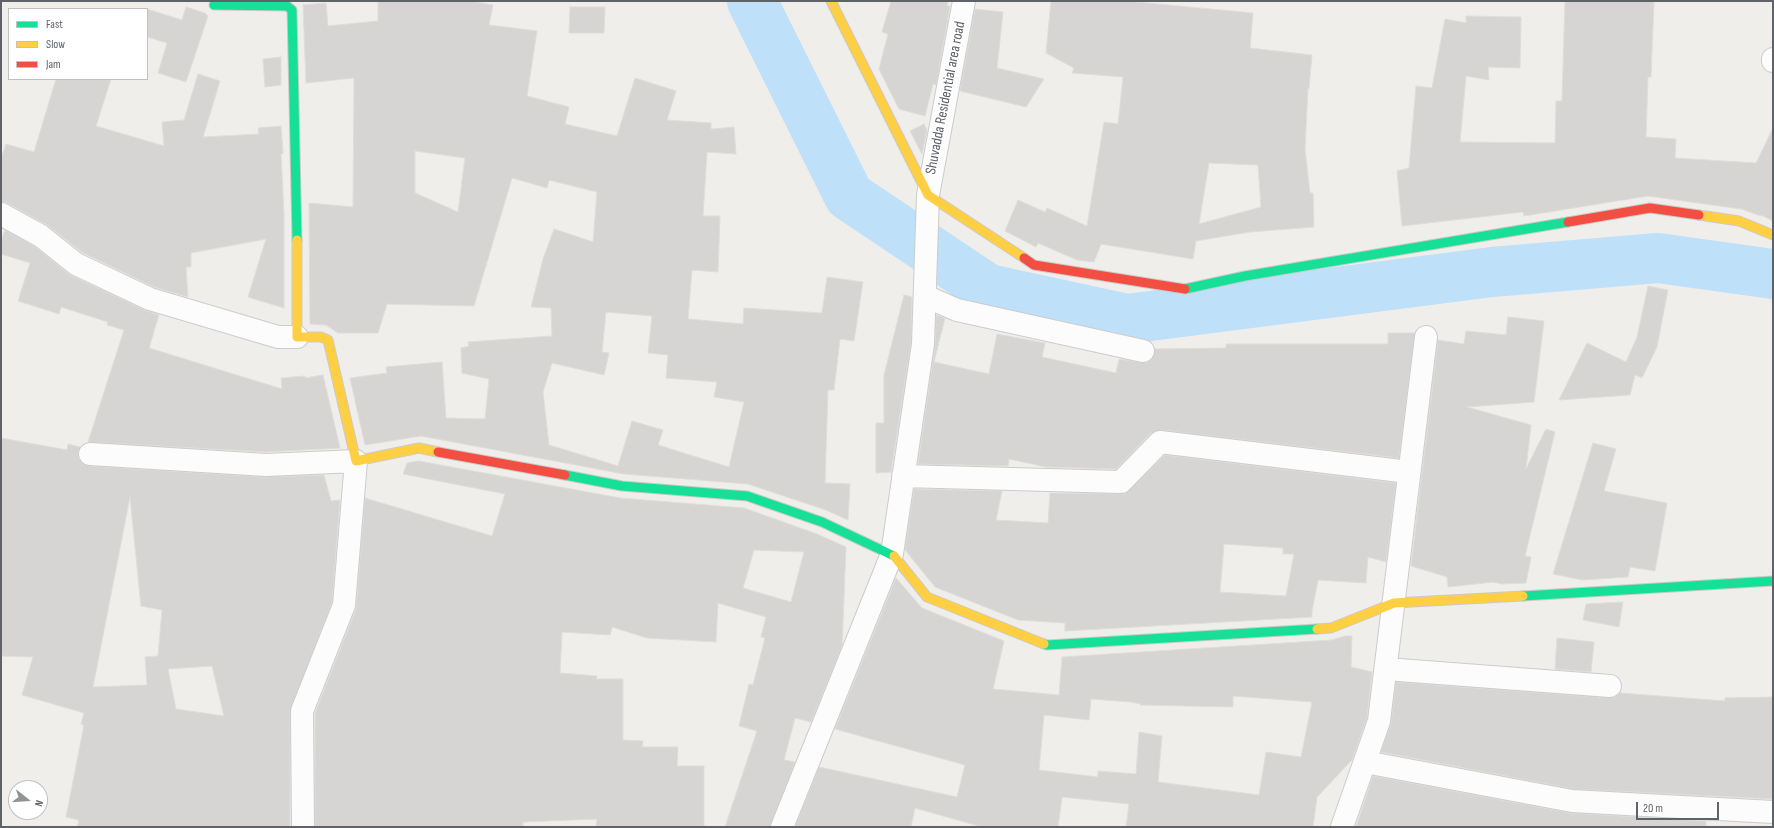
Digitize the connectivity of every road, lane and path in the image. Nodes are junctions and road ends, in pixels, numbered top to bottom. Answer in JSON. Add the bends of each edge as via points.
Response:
{"nodes":[{"id":1,"x":831,"y":1,"type":"edge"},
{"id":2,"x":964,"y":1,"type":"edge"},
{"id":3,"x":214,"y":5,"type":"dead end"},
{"id":4,"x":928,"y":195,"type":"junction"},
{"id":5,"x":1,"y":214,"type":"edge"},
{"id":6,"x":1773,"y":235,"type":"edge"},
{"id":7,"x":925,"y":296,"type":"junction"},
{"id":8,"x":297,"y":337,"type":"junction"},
{"id":9,"x":1426,"y":337,"type":"dead end"},
{"id":10,"x":1144,"y":350,"type":"dead end"},
{"id":11,"x":90,"y":454,"type":"dead end"},
{"id":12,"x":356,"y":460,"type":"junction"},
{"id":13,"x":1409,"y":472,"type":"junction"},
{"id":14,"x":903,"y":476,"type":"junction"},
{"id":15,"x":892,"y":554,"type":"junction"},
{"id":16,"x":1773,"y":581,"type":"edge"},
{"id":17,"x":1394,"y":603,"type":"junction"},
{"id":18,"x":1386,"y":669,"type":"junction"},
{"id":19,"x":1610,"y":686,"type":"dead end"},
{"id":20,"x":1365,"y":762,"type":"junction"},
{"id":21,"x":1773,"y":812,"type":"edge"},
{"id":22,"x":303,"y":827,"type":"edge"},
{"id":23,"x":782,"y":827,"type":"edge"},
{"id":24,"x":1342,"y":827,"type":"edge"}],
"edges":[{"from":1,"to":4,"type":"street"},
{"from":2,"to":4,"type":"street","name":"Shuvadda Residential area road"},
{"from":3,"to":8,"type":"street","via":[[287,6],[292,10]]},
{"from":4,"to":6,"type":"street","via":[[1034,265],[1181,290],[1245,276],[1650,208],[1739,221]]},
{"from":4,"to":7,"type":"street","name":"Shuvadda Residential area road"},
{"from":5,"to":8,"type":"street","via":[[40,236],[76,264],[150,299],[278,337]]},
{"from":7,"to":10,"type":"street","via":[[956,310]]},
{"from":7,"to":14,"type":"street","name":"Shuvadda Residential area road","via":[[923,344]]},
{"from":8,"to":12,"type":"street","via":[[321,337],[328,340]]},
{"from":9,"to":13,"type":"street"},
{"from":11,"to":12,"type":"street","via":[[266,465]]},
{"from":12,"to":15,"type":"street","via":[[419,448],[622,486],[747,496],[822,522]]},
{"from":12,"to":22,"type":"street","via":[[344,605],[302,712]]},
{"from":13,"to":14,"type":"street","via":[[1160,442],[1121,482]]},
{"from":13,"to":17,"type":"street"},
{"from":14,"to":15,"type":"street","name":"Shuvadda Residential area road"},
{"from":15,"to":17,"type":"street","via":[[927,598],[1047,645],[1331,628]]},
{"from":15,"to":23,"type":"street","name":"Shuvadda Residential area road"},
{"from":16,"to":17,"type":"street"},
{"from":17,"to":18,"type":"street"},
{"from":18,"to":19,"type":"street"},
{"from":18,"to":20,"type":"street","via":[[1379,721]]},
{"from":20,"to":21,"type":"street","via":[[1572,801]]},
{"from":20,"to":24,"type":"street"}]}
